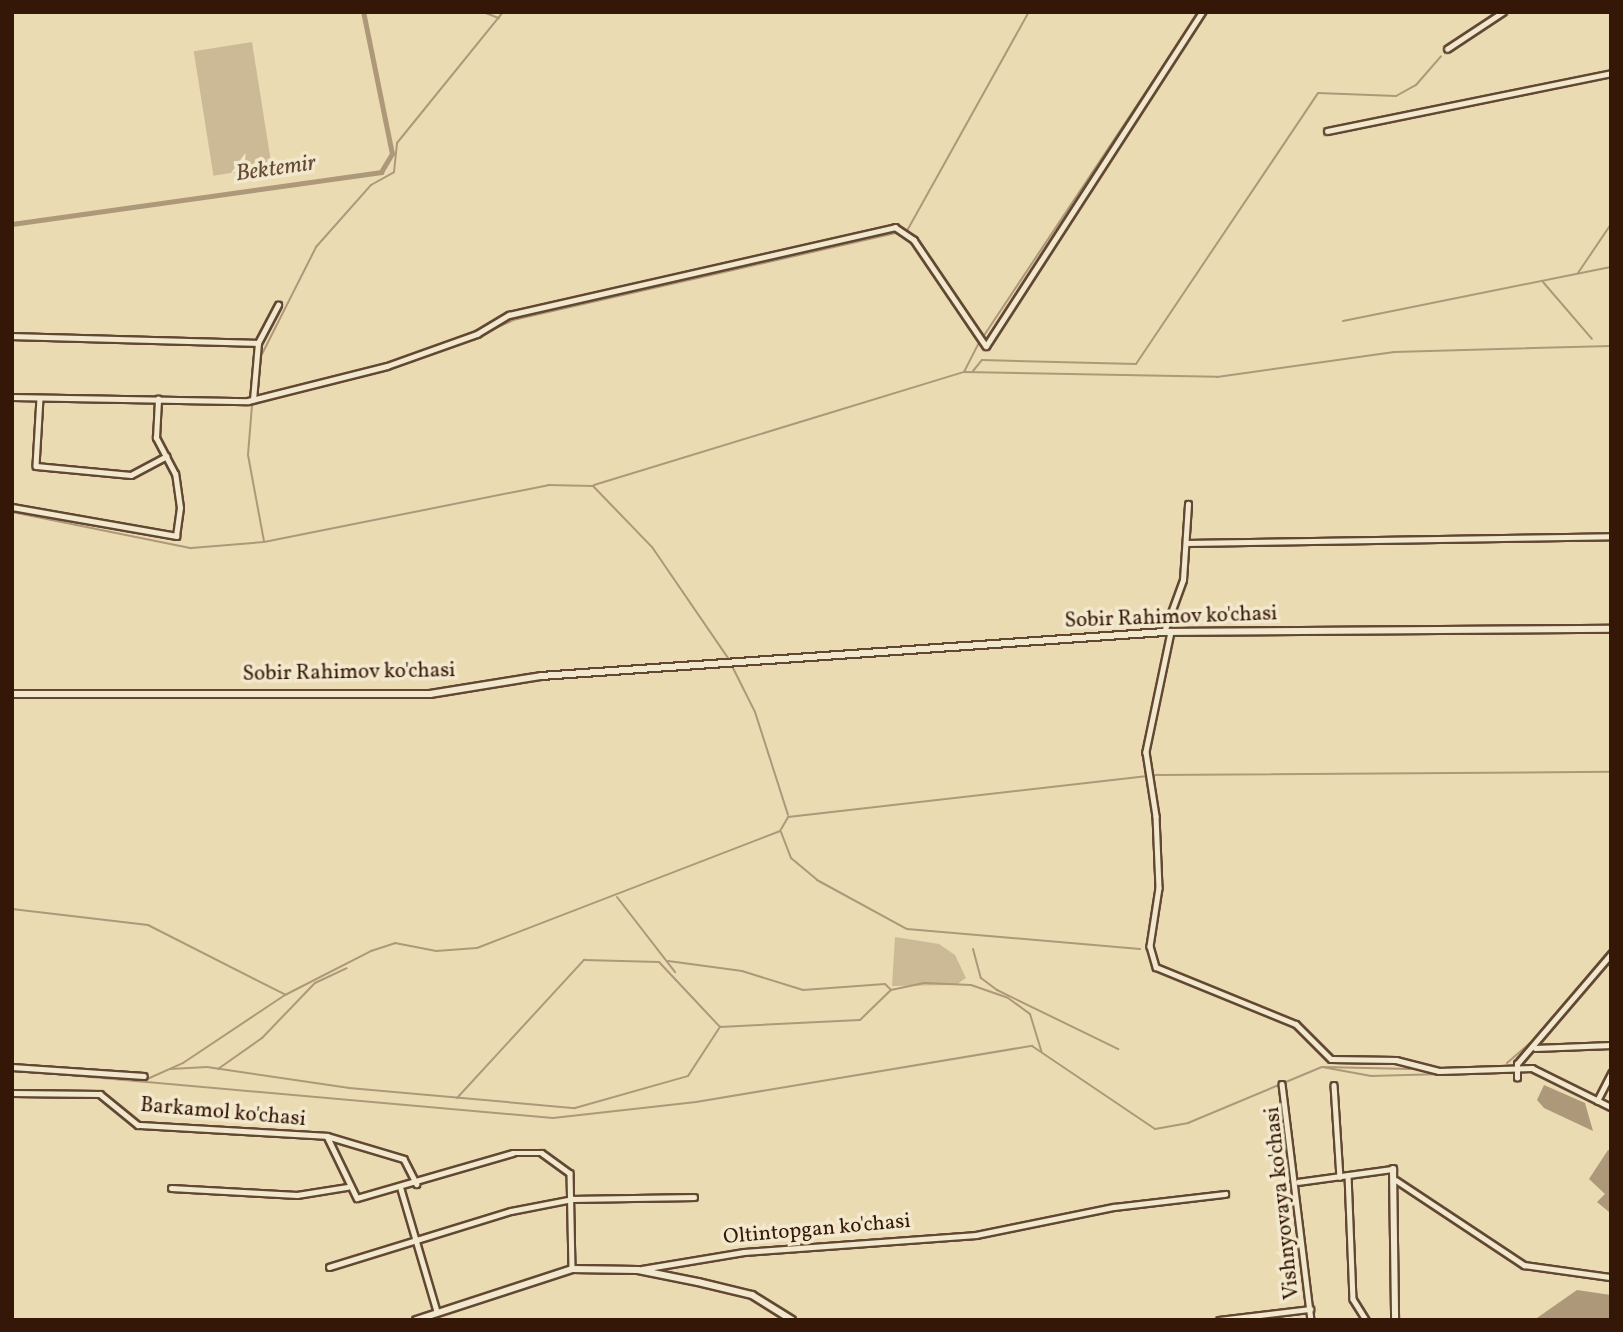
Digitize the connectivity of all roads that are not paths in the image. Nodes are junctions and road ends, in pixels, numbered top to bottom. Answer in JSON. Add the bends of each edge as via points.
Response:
{"nodes":[{"id":1,"x":1202,"y":12,"type":"edge"},
{"id":2,"x":1503,"y":12,"type":"edge"},
{"id":3,"x":1447,"y":49,"type":"dead end"},
{"id":4,"x":1611,"y":73,"type":"edge"},
{"id":5,"x":1327,"y":131,"type":"dead end"},
{"id":6,"x":278,"y":305,"type":"dead end"},
{"id":7,"x":12,"y":336,"type":"edge"},
{"id":8,"x":258,"y":343,"type":"junction"},
{"id":9,"x":12,"y":397,"type":"edge"},
{"id":10,"x":40,"y":398,"type":"junction"},
{"id":11,"x":158,"y":399,"type":"junction"},
{"id":12,"x":251,"y":400,"type":"junction"},
{"id":13,"x":166,"y":456,"type":"junction"},
{"id":14,"x":1188,"y":505,"type":"dead end"},
{"id":15,"x":12,"y":506,"type":"edge"},
{"id":16,"x":1611,"y":536,"type":"edge"},
{"id":17,"x":1188,"y":543,"type":"junction"},
{"id":18,"x":1611,"y":629,"type":"edge"},
{"id":19,"x":1167,"y":632,"type":"junction"},
{"id":20,"x":12,"y":694,"type":"edge"},
{"id":21,"x":1611,"y":954,"type":"edge"},
{"id":22,"x":1611,"y":1045,"type":"edge"},
{"id":23,"x":1534,"y":1048,"type":"junction"},
{"id":24,"x":12,"y":1067,"type":"edge"},
{"id":25,"x":1515,"y":1069,"type":"junction"},
{"id":26,"x":1611,"y":1073,"type":"edge"},
{"id":27,"x":144,"y":1076,"type":"dead end"},
{"id":28,"x":1517,"y":1078,"type":"dead end"},
{"id":29,"x":1282,"y":1084,"type":"dead end"},
{"id":30,"x":1334,"y":1085,"type":"dead end"},
{"id":31,"x":12,"y":1093,"type":"edge"},
{"id":32,"x":1597,"y":1101,"type":"junction"},
{"id":33,"x":1611,"y":1107,"type":"edge"},
{"id":34,"x":327,"y":1136,"type":"junction"},
{"id":35,"x":1392,"y":1169,"type":"joint"},
{"id":36,"x":1348,"y":1175,"type":"junction"},
{"id":37,"x":1340,"y":1177,"type":"junction"},
{"id":38,"x":1396,"y":1180,"type":"junction"},
{"id":39,"x":1298,"y":1182,"type":"junction"},
{"id":40,"x":417,"y":1184,"type":"junction"},
{"id":41,"x":347,"y":1187,"type":"junction"},
{"id":42,"x":172,"y":1188,"type":"dead end"},
{"id":43,"x":401,"y":1189,"type":"junction"},
{"id":44,"x":1225,"y":1194,"type":"dead end"},
{"id":45,"x":694,"y":1197,"type":"dead end"},
{"id":46,"x":573,"y":1199,"type":"junction"},
{"id":47,"x":417,"y":1241,"type":"junction"},
{"id":48,"x":329,"y":1267,"type":"dead end"},
{"id":49,"x":572,"y":1269,"type":"junction"},
{"id":50,"x":638,"y":1270,"type":"junction"},
{"id":51,"x":1611,"y":1277,"type":"edge"},
{"id":52,"x":1311,"y":1309,"type":"junction"},
{"id":53,"x":437,"y":1311,"type":"junction"},
{"id":54,"x":416,"y":1320,"type":"edge"},
{"id":55,"x":792,"y":1320,"type":"edge"},
{"id":56,"x":1219,"y":1320,"type":"edge"},
{"id":57,"x":1311,"y":1320,"type":"edge"},
{"id":58,"x":1366,"y":1320,"type":"edge"},
{"id":59,"x":1395,"y":1320,"type":"edge"}],
"edges":[{"from":1,"to":12,"type":"street","via":[[986,346],[914,240],[895,227],[509,315],[477,334],[387,366]]},
{"from":2,"to":3,"type":"street"},
{"from":4,"to":5,"type":"street"},
{"from":6,"to":8,"type":"street"},
{"from":7,"to":8,"type":"street"},
{"from":8,"to":12,"type":"street"},
{"from":9,"to":10,"type":"street"},
{"from":10,"to":11,"type":"street"},
{"from":10,"to":13,"type":"street","via":[[36,466],[131,475]]},
{"from":11,"to":12,"type":"street"},
{"from":11,"to":13,"type":"street","via":[[156,438]]},
{"from":13,"to":15,"type":"street","via":[[180,508],[176,536]]},
{"from":14,"to":17,"type":"street"},
{"from":16,"to":17,"type":"street"},
{"from":17,"to":19,"type":"street","via":[[1183,580]]},
{"from":18,"to":19,"type":"street","name":"Sobir Rahimov ko'chasi"},
{"from":19,"to":20,"type":"street","name":"Sobir Rahimov ko'chasi","via":[[541,676],[430,694]]},
{"from":19,"to":25,"type":"street","via":[[1147,777],[1159,888],[1150,950],[1161,971],[1296,1024],[1331,1059],[1396,1060],[1440,1071]]},
{"from":21,"to":23,"type":"street"},
{"from":22,"to":23,"type":"street"},
{"from":23,"to":25,"type":"street"},
{"from":24,"to":27,"type":"street"},
{"from":25,"to":28,"type":"street"},
{"from":25,"to":32,"type":"street","via":[[1548,1072]]},
{"from":26,"to":32,"type":"street"},
{"from":29,"to":39,"type":"street","name":"Vishnyovaya ko'chasi"},
{"from":30,"to":37,"type":"street"},
{"from":31,"to":34,"type":"street","name":"Barkamol ko'chasi","via":[[100,1094],[138,1125]]},
{"from":32,"to":33,"type":"street"},
{"from":34,"to":40,"type":"street","via":[[404,1159]]},
{"from":34,"to":41,"type":"street","name":"Barkamol ko'chasi"},
{"from":35,"to":36,"type":"street"},
{"from":35,"to":38,"type":"street"},
{"from":36,"to":37,"type":"street"},
{"from":36,"to":58,"type":"street","via":[[1353,1299]]},
{"from":37,"to":39,"type":"street"},
{"from":38,"to":51,"type":"street","via":[[1524,1265]]},
{"from":38,"to":59,"type":"street","via":[[1390,1194]]},
{"from":39,"to":52,"type":"street","name":"Vishnyovaya ko'chasi"},
{"from":40,"to":43,"type":"street"},
{"from":40,"to":46,"type":"street","via":[[513,1153],[542,1153],[570,1173]]},
{"from":41,"to":42,"type":"street","via":[[297,1195]]},
{"from":41,"to":43,"type":"street","via":[[357,1198]]},
{"from":43,"to":47,"type":"street"},
{"from":44,"to":50,"type":"street","name":"Oltintopgan ko'chasi","via":[[1114,1207],[976,1235],[744,1252]]},
{"from":45,"to":46,"type":"street"},
{"from":46,"to":47,"type":"street","via":[[511,1211]]},
{"from":46,"to":49,"type":"street"},
{"from":47,"to":48,"type":"street"},
{"from":47,"to":53,"type":"street"},
{"from":49,"to":50,"type":"street","name":"Oltintopgan ko'chasi"},
{"from":49,"to":53,"type":"street","name":"Oltintopgan ko'chasi"},
{"from":50,"to":55,"type":"street","via":[[752,1295]]},
{"from":52,"to":56,"type":"street"},
{"from":52,"to":57,"type":"street","name":"Vishnyovaya ko'chasi"},
{"from":53,"to":54,"type":"street","name":"Oltintopgan ko'chasi"}]}
